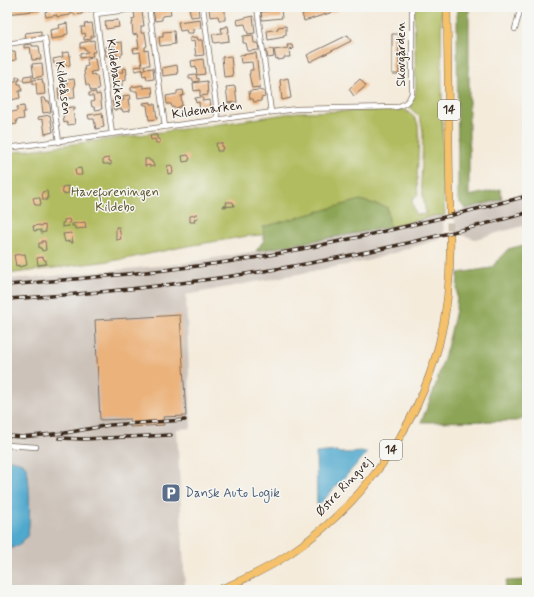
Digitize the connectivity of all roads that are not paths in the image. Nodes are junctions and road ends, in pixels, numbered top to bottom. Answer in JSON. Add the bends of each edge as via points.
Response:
{"nodes":[{"id":1,"x":149,"y":7,"type":"edge"},
{"id":2,"x":203,"y":7,"type":"edge"},
{"id":3,"x":257,"y":7,"type":"edge"},
{"id":4,"x":412,"y":7,"type":"edge"},
{"id":5,"x":448,"y":7,"type":"edge"},
{"id":6,"x":521,"y":7,"type":"edge"},
{"id":7,"x":515,"y":29,"type":"dead end"},
{"id":8,"x":7,"y":44,"type":"edge"},
{"id":9,"x":409,"y":101,"type":"joint"},
{"id":10,"x":271,"y":112,"type":"junction"},
{"id":11,"x":218,"y":120,"type":"junction"},
{"id":12,"x":165,"y":127,"type":"junction"},
{"id":13,"x":112,"y":134,"type":"junction"},
{"id":14,"x":59,"y":142,"type":"junction"},
{"id":15,"x":7,"y":148,"type":"edge"},
{"id":16,"x":450,"y":212,"type":"tunnel mouth"},
{"id":17,"x":450,"y":235,"type":"tunnel mouth"},
{"id":18,"x":7,"y":445,"type":"edge"},
{"id":19,"x":36,"y":447,"type":"dead end"},
{"id":20,"x":218,"y":590,"type":"edge"}],
"edges":[{"from":1,"to":12,"type":"street"},
{"from":1,"to":13,"type":"street","name":"Kildebakken","via":[[96,14]]},
{"from":2,"to":11,"type":"street"},
{"from":3,"to":10,"type":"street"},
{"from":4,"to":9,"type":"street","name":"Skovgården","via":[[412,94]]},
{"from":5,"to":16,"type":"main road","number":"14"},
{"from":6,"to":7,"type":"street"},
{"from":8,"to":14,"type":"street","name":"Kildeåsen","via":[[45,38]]},
{"from":9,"to":10,"type":"street","name":"Kildemarken","via":[[396,107]]},
{"from":10,"to":11,"type":"street","name":"Kildemarken"},
{"from":11,"to":12,"type":"street","name":"Kildemarken"},
{"from":12,"to":13,"type":"street","name":"Kildemarken"},
{"from":13,"to":14,"type":"street","name":"Kildemarken"},
{"from":14,"to":15,"type":"street","name":"Kildemarken"},
{"from":17,"to":20,"type":"main road","name":"Østre Ringvej","number":"14","via":[[446,309],[438,344],[427,380],[410,418],[388,456],[366,485],[310,539],[259,571]]},
{"from":18,"to":19,"type":"street"}]}
